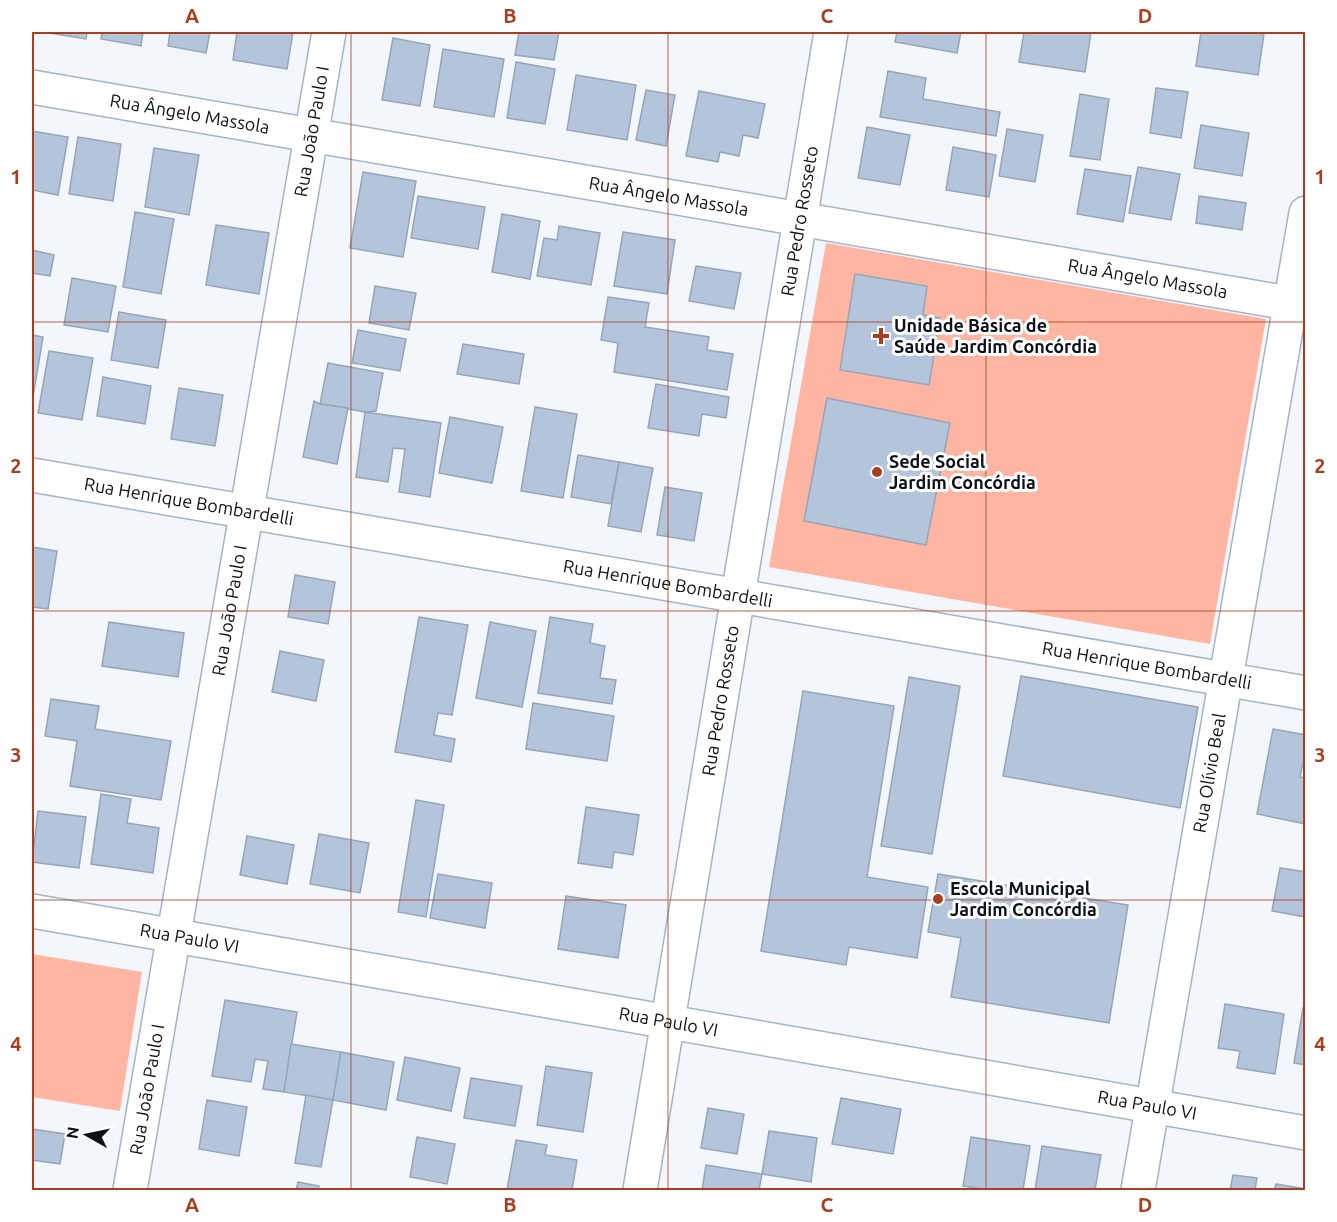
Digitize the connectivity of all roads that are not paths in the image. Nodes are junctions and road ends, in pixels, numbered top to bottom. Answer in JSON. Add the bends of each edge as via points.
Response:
{"nodes":[{"id":1,"x":329,"y":32,"type":"edge"},
{"id":2,"x":831,"y":32,"type":"edge"},
{"id":3,"x":32,"y":87,"type":"edge"},
{"id":4,"x":311,"y":135,"type":"junction"},
{"id":5,"x":1305,"y":213,"type":"edge"},
{"id":6,"x":800,"y":219,"type":"junction"},
{"id":7,"x":1298,"y":305,"type":"edge"},
{"id":8,"x":32,"y":475,"type":"edge"},
{"id":9,"x":246,"y":512,"type":"junction"},
{"id":10,"x":738,"y":596,"type":"junction"},
{"id":11,"x":1226,"y":679,"type":"junction"},
{"id":12,"x":1305,"y":693,"type":"edge"},
{"id":13,"x":32,"y":911,"type":"edge"},
{"id":14,"x":174,"y":935,"type":"junction"},
{"id":15,"x":668,"y":1022,"type":"junction"},
{"id":16,"x":1153,"y":1106,"type":"junction"},
{"id":17,"x":1305,"y":1133,"type":"edge"},
{"id":18,"x":130,"y":1191,"type":"edge"},
{"id":19,"x":640,"y":1191,"type":"edge"},
{"id":20,"x":1138,"y":1191,"type":"edge"}],
"edges":[{"from":1,"to":4,"type":"street","name":"Rua João Paulo I"},
{"from":2,"to":6,"type":"street","name":"Rua Pedro Rosseto"},
{"from":3,"to":4,"type":"street","name":"Rua Ângelo Massola"},
{"from":4,"to":6,"type":"street","name":"Rua Ângelo Massola"},
{"from":4,"to":9,"type":"street","name":"Rua João Paulo I"},
{"from":5,"to":7,"type":"street","name":"Rua Olívio Beal"},
{"from":6,"to":7,"type":"street","name":"Rua Ângelo Massola"},
{"from":6,"to":10,"type":"street","name":"Rua Pedro Rosseto"},
{"from":7,"to":11,"type":"street","name":"Rua Olívio Beal"},
{"from":8,"to":9,"type":"street","name":"Rua Henrique Bombardelli"},
{"from":9,"to":10,"type":"street","name":"Rua Henrique Bombardelli"},
{"from":9,"to":14,"type":"street","name":"Rua João Paulo I"},
{"from":10,"to":11,"type":"street","name":"Rua Henrique Bombardelli"},
{"from":10,"to":15,"type":"street","name":"Rua Pedro Rosseto"},
{"from":11,"to":12,"type":"street","name":"Rua Henrique Bombardelli"},
{"from":11,"to":16,"type":"street","name":"Rua Olívio Beal"},
{"from":13,"to":14,"type":"street","name":"Rua Paulo VI"},
{"from":14,"to":15,"type":"street","name":"Rua Paulo VI"},
{"from":14,"to":18,"type":"street","name":"Rua João Paulo I"},
{"from":15,"to":16,"type":"street","name":"Rua Paulo VI"},
{"from":15,"to":19,"type":"street","name":"Rua Pedro Rosseto"},
{"from":16,"to":17,"type":"street","name":"Rua Paulo VI"},
{"from":16,"to":20,"type":"street","name":"Rua Olívio Beal"}]}
